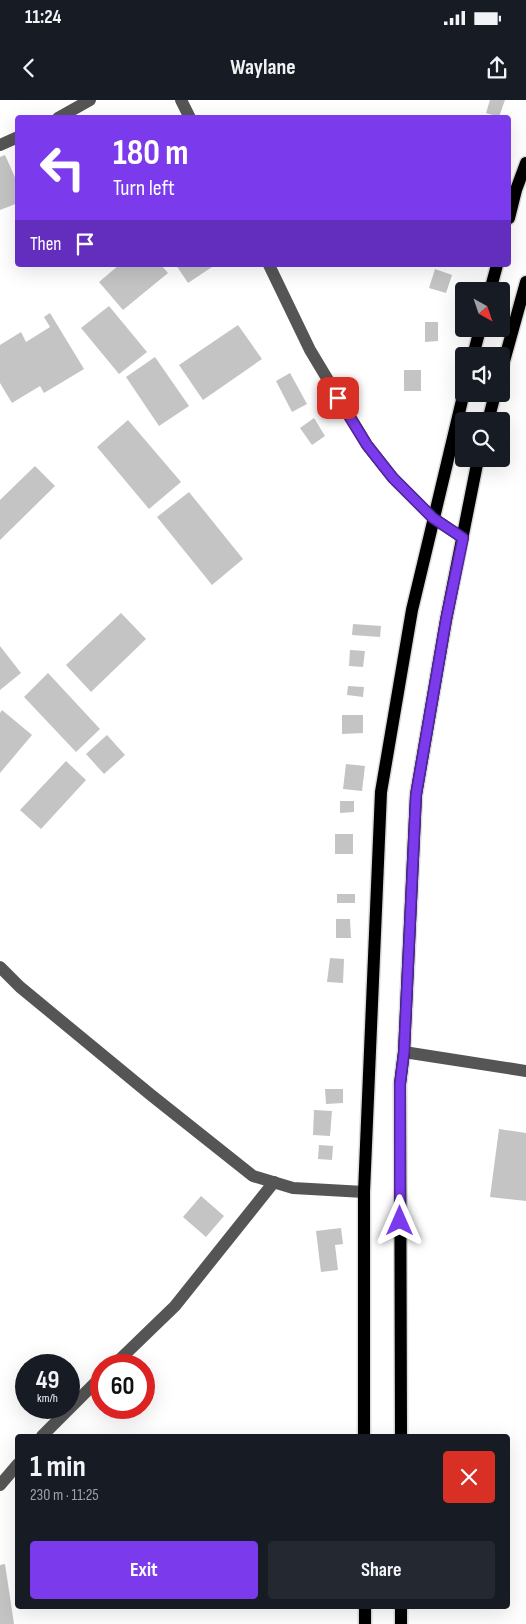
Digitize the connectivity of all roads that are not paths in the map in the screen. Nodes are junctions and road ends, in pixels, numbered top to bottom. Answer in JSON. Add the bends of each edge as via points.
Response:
{"nodes":[{"id":1,"x":90,"y":100,"type":"edge"},
{"id":2,"x":181,"y":100,"type":"edge"},
{"id":3,"x":63,"y":115,"type":"edge"},
{"id":4,"x":188,"y":115,"type":"edge"},
{"id":5,"x":15,"y":138,"type":"edge"},
{"id":6,"x":0,"y":144,"type":"edge"},
{"id":7,"x":526,"y":163,"type":"edge"},
{"id":8,"x":511,"y":210,"type":"edge"},
{"id":9,"x":270,"y":267,"type":"edge"},
{"id":10,"x":496,"y":267,"type":"edge"},
{"id":11,"x":492,"y":282,"type":"edge"},
{"id":12,"x":526,"y":282,"type":"edge"},
{"id":13,"x":508,"y":347,"type":"edge"},
{"id":14,"x":462,"y":402,"type":"edge"},
{"id":15,"x":476,"y":467,"type":"edge"},
{"id":16,"x":433,"y":518,"type":"junction"},
{"id":17,"x":463,"y":538,"type":"junction"},
{"id":18,"x":0,"y":967,"type":"edge"},
{"id":19,"x":404,"y":1052,"type":"junction"},
{"id":20,"x":526,"y":1071,"type":"edge"},
{"id":21,"x":274,"y":1182,"type":"junction"},
{"id":22,"x":364,"y":1192,"type":"junction"},
{"id":23,"x":125,"y":1354,"type":"edge"},
{"id":24,"x":90,"y":1389,"type":"edge"},
{"id":25,"x":44,"y":1434,"type":"edge"},
{"id":26,"x":364,"y":1434,"type":"edge"},
{"id":27,"x":401,"y":1434,"type":"edge"},
{"id":28,"x":15,"y":1468,"type":"edge"},
{"id":29,"x":0,"y":1485,"type":"edge"},
{"id":30,"x":365,"y":1609,"type":"edge"},
{"id":31,"x":401,"y":1609,"type":"edge"},
{"id":32,"x":365,"y":1624,"type":"edge"},
{"id":33,"x":401,"y":1624,"type":"edge"}],
"edges":[{"from":1,"to":3,"type":"street"},
{"from":2,"to":4,"type":"street"},
{"from":5,"to":6,"type":"street"},
{"from":7,"to":8,"type":"main road"},
{"from":9,"to":16,"type":"street","via":[[310,350],[367,445],[393,478]]},
{"from":10,"to":11,"type":"main road"},
{"from":12,"to":13,"type":"main road"},
{"from":14,"to":16,"type":"main road"},
{"from":15,"to":17,"type":"main road"},
{"from":16,"to":17,"type":"street"},
{"from":16,"to":22,"type":"main road","via":[[412,610],[381,792]]},
{"from":17,"to":19,"type":"main road","via":[[416,795]]},
{"from":18,"to":21,"type":"street","via":[[20,987],[253,1176]]},
{"from":19,"to":20,"type":"street"},
{"from":19,"to":27,"type":"main road","via":[[400,1084]]},
{"from":21,"to":22,"type":"street","via":[[293,1188]]},
{"from":21,"to":23,"type":"street","via":[[175,1306]]},
{"from":22,"to":26,"type":"main road"},
{"from":24,"to":25,"type":"street"},
{"from":28,"to":29,"type":"street"},
{"from":30,"to":32,"type":"main road"},
{"from":31,"to":33,"type":"main road"}]}
